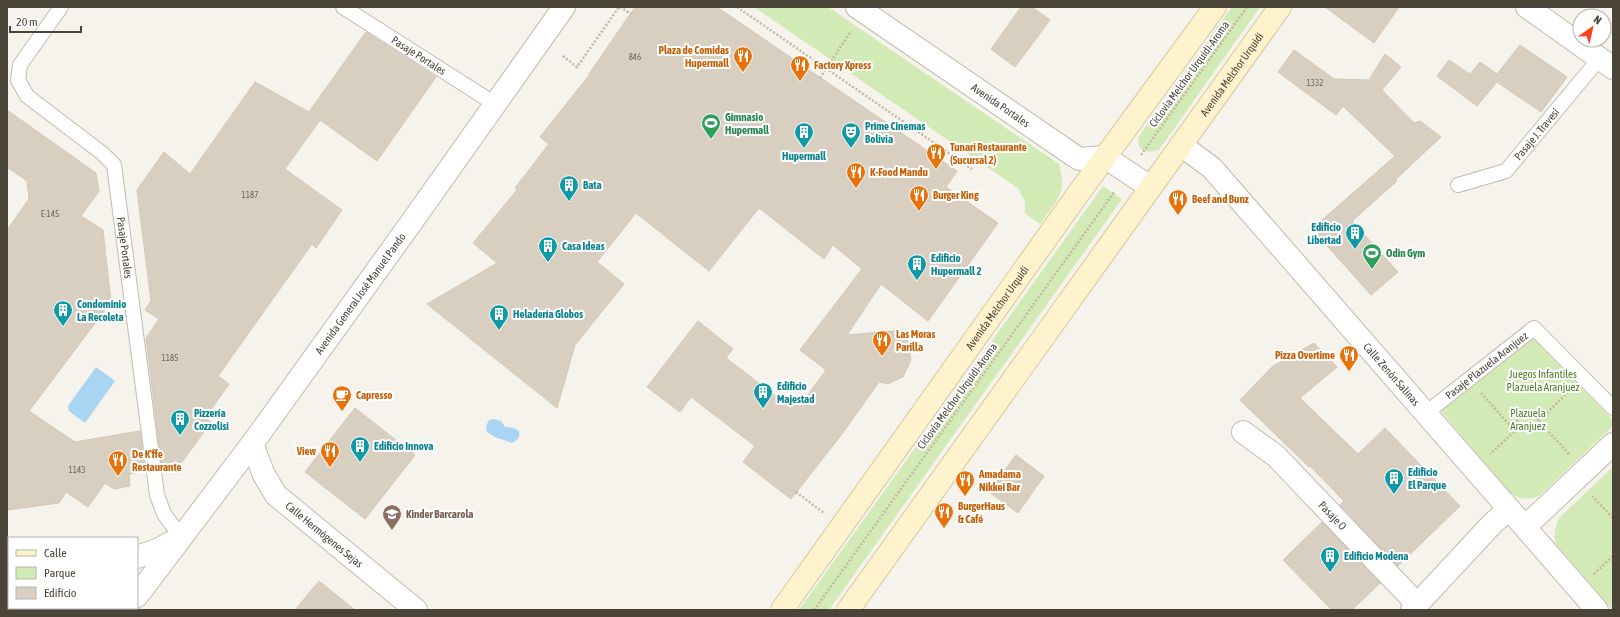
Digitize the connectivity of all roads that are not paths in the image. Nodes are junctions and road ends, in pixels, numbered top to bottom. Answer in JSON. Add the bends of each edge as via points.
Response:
{"nodes":[{"id":1,"x":61,"y":7,"type":"edge"},
{"id":2,"x":343,"y":7,"type":"edge"},
{"id":3,"x":564,"y":7,"type":"edge"},
{"id":4,"x":856,"y":7,"type":"edge"},
{"id":5,"x":1215,"y":7,"type":"edge"},
{"id":6,"x":1280,"y":7,"type":"edge"},
{"id":7,"x":1527,"y":7,"type":"edge"},
{"id":8,"x":1606,"y":64,"type":"edge"},
{"id":9,"x":495,"y":104,"type":"junction"},
{"id":10,"x":1180,"y":145,"type":"junction"},
{"id":11,"x":1105,"y":157,"type":"junction"},
{"id":12,"x":1458,"y":186,"type":"dead end"},
{"id":13,"x":1150,"y":187,"type":"junction"},
{"id":14,"x":1613,"y":408,"type":"edge"},
{"id":15,"x":1426,"y":413,"type":"junction"},
{"id":16,"x":1243,"y":432,"type":"dead end"},
{"id":17,"x":252,"y":444,"type":"junction"},
{"id":18,"x":1613,"y":444,"type":"edge"},
{"id":19,"x":1509,"y":509,"type":"junction"},
{"id":20,"x":1525,"y":527,"type":"junction"},
{"id":21,"x":181,"y":537,"type":"junction"},
{"id":22,"x":138,"y":557,"type":"edge"},
{"id":23,"x":138,"y":595,"type":"edge"},
{"id":24,"x":1414,"y":607,"type":"edge"},
{"id":25,"x":416,"y":610,"type":"edge"},
{"id":26,"x":782,"y":610,"type":"edge"},
{"id":27,"x":848,"y":610,"type":"edge"},
{"id":28,"x":1597,"y":610,"type":"edge"}],
"edges":[{"from":1,"to":21,"type":"lane","name":"Pasaje Portales","via":[[20,65],[18,80],[27,96],[114,165],[157,495],[164,514]]},
{"from":2,"to":9,"type":"lane","name":"Pasaje Portales"},
{"from":3,"to":9,"type":"street","name":"Avenida General José Manuel Pando"},
{"from":4,"to":11,"type":"street","name":"Avenida Portales","via":[[1079,159]]},
{"from":5,"to":11,"type":"main road","name":"Avenida Melchor Urquidi"},
{"from":6,"to":10,"type":"main road","name":"Avenida Melchor Urquidi"},
{"from":7,"to":8,"type":"street"},
{"from":8,"to":12,"type":"lane","name":"Pasaje J. Travesí","via":[[1506,171]]},
{"from":9,"to":17,"type":"street","name":"Avenida General José Manuel Pando"},
{"from":10,"to":13,"type":"main road","name":"Avenida Melchor Urquidi"},
{"from":10,"to":15,"type":"street","name":"Calle Zenón Salinas","via":[[1212,168]]},
{"from":11,"to":13,"type":"street"},
{"from":11,"to":26,"type":"main road","name":"Avenida Melchor Urquidi"},
{"from":13,"to":27,"type":"main road","name":"Avenida Melchor Urquidi"},
{"from":14,"to":15,"type":"lane","name":"Pasaje Plazuela Aranjuez","via":[[1534,328]]},
{"from":15,"to":19,"type":"street","name":"Calle Zenón Salinas"},
{"from":16,"to":24,"type":"street","name":"Pasaje O","via":[[1276,456]]},
{"from":17,"to":21,"type":"street","name":"Avenida General José Manuel Pando"},
{"from":17,"to":25,"type":"street","name":"Calle Hermógenes Sejas","via":[[264,476],[276,495]]},
{"from":18,"to":20,"type":"street"},
{"from":19,"to":20,"type":"street","name":"Calle Zenón Salinas"},
{"from":19,"to":24,"type":"street"},
{"from":20,"to":28,"type":"street","name":"Calle Zenón Salinas"},
{"from":21,"to":22,"type":"street","name":"Avenida General José Manuel Pando"},
{"from":21,"to":23,"type":"street"}]}
